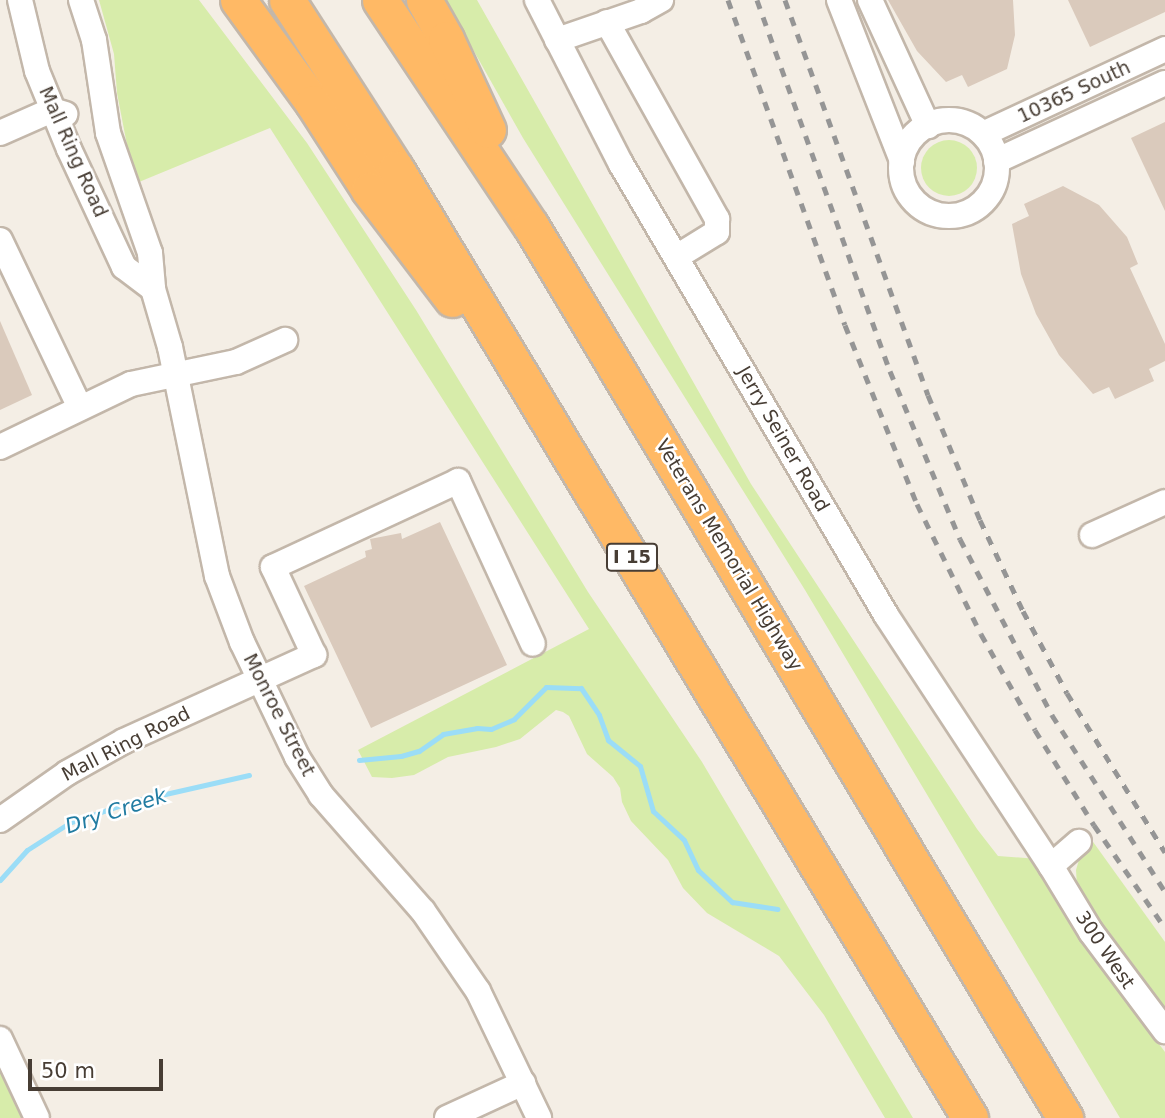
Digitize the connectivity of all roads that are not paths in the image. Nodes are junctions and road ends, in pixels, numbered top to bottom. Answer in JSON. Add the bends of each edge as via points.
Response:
{"nodes":[{"id":1,"x":20,"y":0,"type":"edge"},
{"id":2,"x":81,"y":0,"type":"edge"},
{"id":3,"x":238,"y":0,"type":"edge"},
{"id":4,"x":286,"y":0,"type":"edge"},
{"id":5,"x":380,"y":0,"type":"edge"},
{"id":6,"x":424,"y":0,"type":"edge"},
{"id":7,"x":537,"y":0,"type":"edge"},
{"id":8,"x":661,"y":0,"type":"edge"},
{"id":9,"x":839,"y":0,"type":"edge"},
{"id":10,"x":870,"y":0,"type":"edge"},
{"id":11,"x":607,"y":22,"type":"junction"},
{"id":12,"x":558,"y":40,"type":"junction"},
{"id":13,"x":1165,"y":49,"type":"edge"},
{"id":14,"x":1165,"y":83,"type":"edge"},
{"id":15,"x":52,"y":110,"type":"junction"},
{"id":16,"x":928,"y":126,"type":"junction"},
{"id":17,"x":0,"y":133,"type":"edge"},
{"id":18,"x":983,"y":134,"type":"junction"},
{"id":19,"x":902,"y":161,"type":"junction"},
{"id":20,"x":996,"y":161,"type":"junction"},
{"id":21,"x":531,"y":226,"type":"junction"},
{"id":22,"x":0,"y":240,"type":"edge"},
{"id":23,"x":678,"y":256,"type":"junction"},
{"id":24,"x":153,"y":289,"type":"junction"},
{"id":25,"x":285,"y":340,"type":"dead end"},
{"id":26,"x":177,"y":376,"type":"junction"},
{"id":27,"x":80,"y":408,"type":"junction"},
{"id":28,"x":0,"y":447,"type":"edge"},
{"id":29,"x":568,"y":451,"type":"junction"},
{"id":30,"x":1165,"y":502,"type":"edge"},
{"id":31,"x":1092,"y":535,"type":"dead end"},
{"id":32,"x":533,"y":644,"type":"dead end"},
{"id":33,"x":259,"y":679,"type":"junction"},
{"id":34,"x":0,"y":820,"type":"edge"},
{"id":35,"x":1079,"y":842,"type":"dead end"},
{"id":36,"x":1051,"y":866,"type":"junction"},
{"id":37,"x":1165,"y":1031,"type":"edge"},
{"id":38,"x":0,"y":1040,"type":"edge"},
{"id":39,"x":523,"y":1083,"type":"junction"},
{"id":40,"x":37,"y":1118,"type":"edge"},
{"id":41,"x":447,"y":1118,"type":"edge"},
{"id":42,"x":539,"y":1118,"type":"edge"},
{"id":43,"x":970,"y":1118,"type":"edge"},
{"id":44,"x":1065,"y":1118,"type":"edge"}],
"edges":[{"from":1,"to":15,"type":"street","name":"Mall Ring Road","via":[[37,71]]},
{"from":2,"to":24,"type":"street","name":"Mall Ring Road","via":[[94,40],[108,133],[150,253]]},
{"from":3,"to":29,"type":"highway","via":[[369,190]]},
{"from":4,"to":29,"type":"highway","number":"I 15","via":[[396,169]]},
{"from":5,"to":21,"type":"highway","name":"Veterans Memorial Highway"},
{"from":6,"to":21,"type":"highway"},
{"from":7,"to":12,"type":"street","name":"Jerry Seiner Road"},
{"from":8,"to":11,"type":"street"},
{"from":9,"to":19,"type":"street"},
{"from":10,"to":16,"type":"street"},
{"from":11,"to":12,"type":"street"},
{"from":11,"to":23,"type":"street","via":[[717,219],[717,232]]},
{"from":12,"to":23,"type":"street","name":"Jerry Seiner Road","via":[[621,164]]},
{"from":13,"to":18,"type":"street","name":"10365 South"},
{"from":14,"to":20,"type":"street","name":"10365 South"},
{"from":15,"to":17,"type":"street"},
{"from":15,"to":24,"type":"street","name":"Mall Ring Road","via":[[124,267]]},
{"from":16,"to":18,"type":"street","via":[[957,121]]},
{"from":16,"to":19,"type":"street","via":[[911,140]]},
{"from":18,"to":20,"type":"street"},
{"from":19,"to":20,"type":"street","via":[[904,184],[916,203],[930,212],[952,216],[974,209],[987,198],[996,178]]},
{"from":21,"to":44,"type":"highway","name":"Veterans Memorial Highway"},
{"from":22,"to":27,"type":"street"},
{"from":23,"to":36,"type":"street","name":"Jerry Seiner Road","via":[[886,615]]},
{"from":24,"to":26,"type":"street","name":"Mall Ring Road"},
{"from":25,"to":26,"type":"street","via":[[236,362]]},
{"from":26,"to":27,"type":"street","via":[[131,384]]},
{"from":26,"to":33,"type":"street","name":"Monroe Street","via":[[217,576]]},
{"from":27,"to":28,"type":"street"},
{"from":29,"to":43,"type":"highway","number":"I 15"},
{"from":30,"to":31,"type":"street"},
{"from":32,"to":33,"type":"street","name":"Mall Ring Road","via":[[458,481],[273,567],[314,655]]},
{"from":33,"to":34,"type":"street","name":"Mall Ring Road","via":[[124,741],[67,773]]},
{"from":33,"to":39,"type":"street","name":"Monroe Street","via":[[321,796],[423,911],[471,981]]},
{"from":35,"to":36,"type":"street"},
{"from":36,"to":37,"type":"street","name":"300 West","via":[[1091,932]]},
{"from":38,"to":40,"type":"street"},
{"from":39,"to":41,"type":"street"},
{"from":39,"to":42,"type":"street","name":"Monroe Street"}]}
